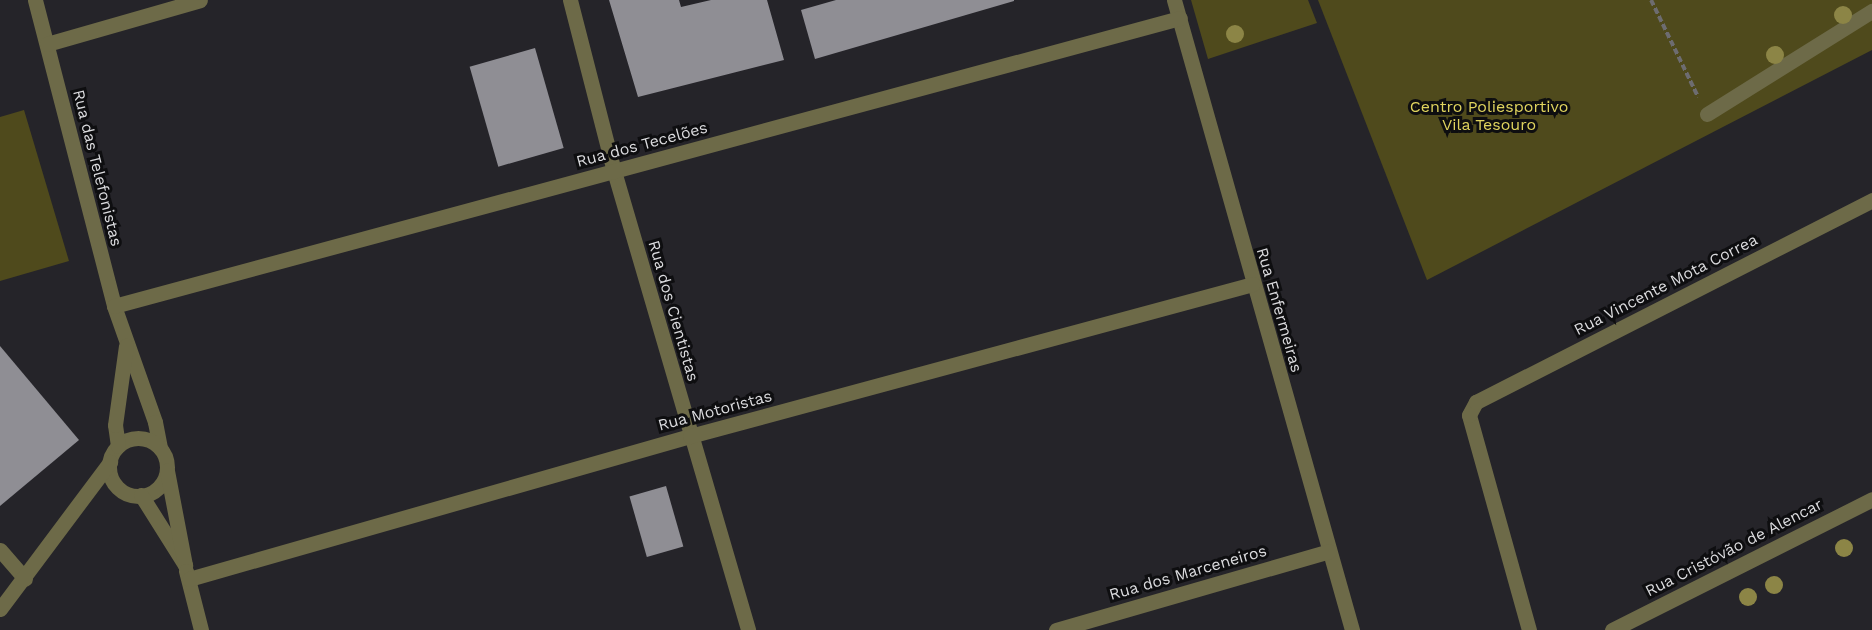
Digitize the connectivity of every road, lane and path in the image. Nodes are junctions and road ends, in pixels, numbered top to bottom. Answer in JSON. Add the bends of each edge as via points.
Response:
{"nodes":[{"id":1,"x":35,"y":0,"type":"edge"},
{"id":2,"x":200,"y":0,"type":"edge"},
{"id":3,"x":570,"y":0,"type":"edge"},
{"id":4,"x":1174,"y":0,"type":"edge"},
{"id":5,"x":1651,"y":0,"type":"edge"},
{"id":6,"x":1872,"y":11,"type":"edge"},
{"id":7,"x":1180,"y":18,"type":"junction"},
{"id":8,"x":47,"y":44,"type":"junction"},
{"id":9,"x":1707,"y":114,"type":"joint"},
{"id":10,"x":614,"y":171,"type":"junction"},
{"id":11,"x":1872,"y":200,"type":"edge"},
{"id":12,"x":1253,"y":284,"type":"junction"},
{"id":13,"x":114,"y":306,"type":"junction"},
{"id":14,"x":127,"y":343,"type":"junction"},
{"id":15,"x":690,"y":436,"type":"junction"},
{"id":16,"x":118,"y":446,"type":"junction"},
{"id":17,"x":160,"y":447,"type":"junction"},
{"id":18,"x":110,"y":462,"type":"junction"},
{"id":19,"x":167,"y":471,"type":"junction"},
{"id":20,"x":141,"y":495,"type":"junction"},
{"id":21,"x":1872,"y":499,"type":"edge"},
{"id":22,"x":0,"y":550,"type":"edge"},
{"id":23,"x":1329,"y":551,"type":"junction"},
{"id":24,"x":187,"y":572,"type":"junction"},
{"id":25,"x":25,"y":579,"type":"junction"},
{"id":26,"x":0,"y":609,"type":"edge"},
{"id":27,"x":201,"y":630,"type":"edge"},
{"id":28,"x":748,"y":630,"type":"edge"},
{"id":29,"x":1056,"y":630,"type":"edge"},
{"id":30,"x":1352,"y":630,"type":"edge"},
{"id":31,"x":1529,"y":630,"type":"edge"},
{"id":32,"x":1612,"y":630,"type":"edge"}],
"edges":[{"from":1,"to":8,"type":"street","name":"Rua das Telefonistas"},
{"from":2,"to":8,"type":"street"},
{"from":3,"to":10,"type":"street","name":"Rua dos Cientistas"},
{"from":4,"to":7,"type":"street","name":"Rua Enfermeiras"},
{"from":5,"to":9,"type":"path"},
{"from":6,"to":9,"type":"street"},
{"from":7,"to":10,"type":"street","name":"Rua dos Tecelões"},
{"from":7,"to":12,"type":"street","name":"Rua Enfermeiras"},
{"from":8,"to":13,"type":"street","name":"Rua das Telefonistas"},
{"from":10,"to":13,"type":"street","name":"Rua dos Tecelões"},
{"from":10,"to":15,"type":"street","name":"Rua dos Cientistas"},
{"from":11,"to":31,"type":"street","name":"Rua Vincente Mota Correa","via":[[1476,402],[1469,415]]},
{"from":12,"to":15,"type":"street","name":"Rua Motoristas"},
{"from":12,"to":23,"type":"street","name":"Rua Enfermeiras"},
{"from":13,"to":14,"type":"street","name":"Rua das Telefonistas"},
{"from":14,"to":16,"type":"street","via":[[115,425]]},
{"from":14,"to":17,"type":"street","name":"Rua das Telefonistas"},
{"from":15,"to":24,"type":"street","name":"Rua Motoristas"},
{"from":15,"to":28,"type":"street","name":"Rua dos Cientistas"},
{"from":16,"to":17,"type":"street","via":[[144,438]]},
{"from":16,"to":18,"type":"street"},
{"from":17,"to":19,"type":"street"},
{"from":18,"to":20,"type":"street","via":[[116,486]]},
{"from":18,"to":25,"type":"street"},
{"from":19,"to":20,"type":"street","via":[[158,488]]},
{"from":19,"to":24,"type":"street"},
{"from":20,"to":24,"type":"street"},
{"from":21,"to":32,"type":"street","name":"Rua Cristóvão de Alencar"},
{"from":22,"to":25,"type":"street"},
{"from":23,"to":29,"type":"street","name":"Rua dos Marceneiros"},
{"from":23,"to":30,"type":"street","name":"Rua Enfermeiras"},
{"from":24,"to":27,"type":"street"},
{"from":25,"to":26,"type":"street"}]}
